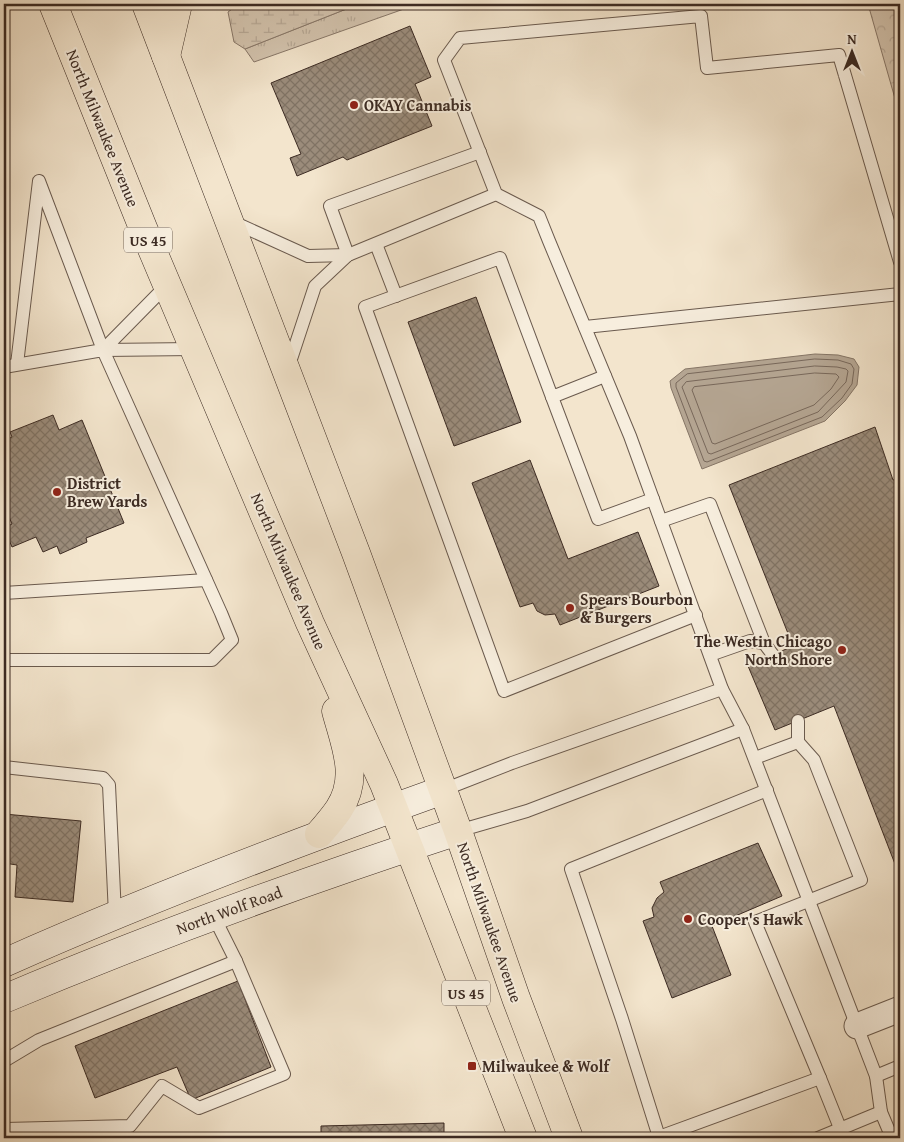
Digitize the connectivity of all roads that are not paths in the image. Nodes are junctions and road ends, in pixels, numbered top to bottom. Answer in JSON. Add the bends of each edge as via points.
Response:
{"nodes":[{"id":1,"x":53,"y":4,"type":"edge"},
{"id":2,"x":146,"y":4,"type":"edge"},
{"id":3,"x":178,"y":4,"type":"edge"},
{"id":4,"x":166,"y":56,"type":"junction"},
{"id":5,"x":480,"y":152,"type":"junction"},
{"id":6,"x":496,"y":194,"type":"junction"},
{"id":7,"x":228,"y":220,"type":"junction"},
{"id":8,"x":376,"y":244,"type":"junction"},
{"id":9,"x":348,"y":255,"type":"junction"},
{"id":10,"x":900,"y":262,"type":"edge"},
{"id":11,"x":167,"y":284,"type":"junction"},
{"id":12,"x":900,"y":294,"type":"edge"},
{"id":13,"x":396,"y":296,"type":"junction"},
{"id":14,"x":585,"y":327,"type":"junction"},
{"id":15,"x":194,"y":349,"type":"junction"},
{"id":16,"x":103,"y":350,"type":"junction"},
{"id":17,"x":17,"y":364,"type":"junction"},
{"id":18,"x":4,"y":367,"type":"edge"},
{"id":19,"x":287,"y":373,"type":"junction"},
{"id":20,"x":605,"y":376,"type":"junction"},
{"id":21,"x":552,"y":397,"type":"junction"},
{"id":22,"x":653,"y":499,"type":"junction"},
{"id":23,"x":662,"y":521,"type":"junction"},
{"id":24,"x":206,"y":580,"type":"junction"},
{"id":25,"x":4,"y":593,"type":"edge"},
{"id":26,"x":696,"y":615,"type":"junction"},
{"id":27,"x":310,"y":623,"type":"junction"},
{"id":28,"x":764,"y":643,"type":"junction"},
{"id":29,"x":710,"y":655,"type":"junction"},
{"id":30,"x":773,"y":655,"type":"dead end"},
{"id":31,"x":4,"y":660,"type":"edge"},
{"id":32,"x":722,"y":689,"type":"junction"},
{"id":33,"x":798,"y":720,"type":"dead end"},
{"id":34,"x":743,"y":729,"type":"junction"},
{"id":35,"x":798,"y":742,"type":"junction"},
{"id":36,"x":754,"y":758,"type":"junction"},
{"id":37,"x":4,"y":767,"type":"edge"},
{"id":38,"x":443,"y":790,"type":"junction"},
{"id":39,"x":767,"y":790,"type":"junction"},
{"id":40,"x":394,"y":808,"type":"junction"},
{"id":41,"x":458,"y":831,"type":"junction"},
{"id":42,"x":319,"y":834,"type":"junction"},
{"id":43,"x":408,"y":847,"type":"junction"},
{"id":44,"x":809,"y":901,"type":"junction"},
{"id":45,"x":213,"y":915,"type":"junction"},
{"id":46,"x":115,"y":916,"type":"junction"},
{"id":47,"x":236,"y":961,"type":"junction"},
{"id":48,"x":4,"y":963,"type":"edge"},
{"id":49,"x":4,"y":999,"type":"edge"},
{"id":50,"x":900,"y":1009,"type":"edge"},
{"id":51,"x":858,"y":1026,"type":"junction"},
{"id":52,"x":4,"y":1061,"type":"edge"},
{"id":53,"x":900,"y":1066,"type":"edge"},
{"id":54,"x":876,"y":1076,"type":"junction"},
{"id":55,"x":820,"y":1078,"type":"junction"},
{"id":56,"x":880,"y":1112,"type":"junction"},
{"id":57,"x":4,"y":1127,"type":"edge"},
{"id":58,"x":842,"y":1134,"type":"edge"},
{"id":59,"x":523,"y":1138,"type":"edge"},
{"id":60,"x":570,"y":1138,"type":"edge"},
{"id":61,"x":818,"y":1138,"type":"edge"},
{"id":62,"x":892,"y":1138,"type":"edge"}],
"edges":[{"from":1,"to":11,"type":"main road","name":"North Milwaukee Avenue","number":"US 45"},
{"from":2,"to":4,"type":"main road","name":"North Milwaukee Avenue","number":"US 45"},
{"from":3,"to":4,"type":"main road"},
{"from":4,"to":7,"type":"main road","name":"North Milwaukee Avenue","number":"US 45"},
{"from":5,"to":6,"type":"lane"},
{"from":5,"to":9,"type":"lane","via":[[330,206]]},
{"from":5,"to":10,"type":"lane","via":[[444,60],[460,38],[701,16],[707,68],[840,55]]},
{"from":6,"to":8,"type":"lane"},
{"from":6,"to":14,"type":"lane","via":[[539,216]]},
{"from":7,"to":9,"type":"lane","via":[[308,256]]},
{"from":7,"to":19,"type":"main road","name":"North Milwaukee Avenue","number":"US 45"},
{"from":8,"to":9,"type":"lane"},
{"from":8,"to":13,"type":"lane"},
{"from":9,"to":19,"type":"lane","via":[[315,286]]},
{"from":11,"to":15,"type":"main road","name":"North Milwaukee Avenue","number":"US 45"},
{"from":11,"to":16,"type":"lane"},
{"from":12,"to":14,"type":"lane"},
{"from":13,"to":21,"type":"lane","via":[[500,258]]},
{"from":13,"to":26,"type":"lane","via":[[366,307],[504,691]]},
{"from":14,"to":20,"type":"lane"},
{"from":15,"to":16,"type":"lane"},
{"from":15,"to":27,"type":"main road","name":"North Milwaukee Avenue","number":"US 45"},
{"from":16,"to":17,"type":"lane"},
{"from":16,"to":17,"type":"lane","via":[[39,181]]},
{"from":16,"to":24,"type":"lane"},
{"from":17,"to":18,"type":"lane"},
{"from":19,"to":38,"type":"main road","name":"North Milwaukee Avenue","number":"US 45"},
{"from":20,"to":21,"type":"lane"},
{"from":20,"to":22,"type":"lane"},
{"from":21,"to":22,"type":"lane","via":[[598,520]]},
{"from":22,"to":23,"type":"lane"},
{"from":23,"to":26,"type":"lane"},
{"from":23,"to":28,"type":"lane","via":[[710,504]]},
{"from":24,"to":25,"type":"lane"},
{"from":24,"to":31,"type":"lane","via":[[232,640],[212,660]]},
{"from":26,"to":29,"type":"lane"},
{"from":27,"to":40,"type":"main road","name":"North Milwaukee Avenue","number":"US 45"},
{"from":27,"to":42,"type":"main road","via":[[350,768],[349,785],[339,810]]},
{"from":28,"to":29,"type":"lane","via":[[750,640]]},
{"from":28,"to":30,"type":"lane"},
{"from":29,"to":32,"type":"lane"},
{"from":32,"to":34,"type":"lane"},
{"from":32,"to":38,"type":"lane"},
{"from":33,"to":35,"type":"lane"},
{"from":34,"to":36,"type":"lane"},
{"from":34,"to":41,"type":"lane","via":[[527,811]]},
{"from":35,"to":36,"type":"lane"},
{"from":35,"to":44,"type":"lane","via":[[814,760],[861,880]]},
{"from":36,"to":39,"type":"lane"},
{"from":37,"to":46,"type":"lane","via":[[103,778],[109,785]]},
{"from":38,"to":40,"type":"main road"},
{"from":38,"to":41,"type":"main road","name":"North Milwaukee Avenue","number":"US 45"},
{"from":39,"to":44,"type":"lane"},
{"from":39,"to":55,"type":"lane","via":[[571,869],[659,1137]]},
{"from":40,"to":42,"type":"main road"},
{"from":40,"to":43,"type":"main road","name":"North Milwaukee Avenue","number":"US 45"},
{"from":41,"to":43,"type":"main road","name":"North Wolf Road"},
{"from":41,"to":60,"type":"main road","name":"North Milwaukee Avenue","number":"US 45","via":[[516,998]]},
{"from":42,"to":46,"type":"main road"},
{"from":43,"to":45,"type":"main road","name":"North Wolf Road"},
{"from":43,"to":59,"type":"main road","name":"North Milwaukee Avenue","number":"US 45"},
{"from":44,"to":51,"type":"lane"},
{"from":44,"to":55,"type":"lane","via":[[754,922]]},
{"from":45,"to":47,"type":"lane"},
{"from":45,"to":49,"type":"main road","name":"North Wolf Road"},
{"from":46,"to":48,"type":"main road"},
{"from":47,"to":52,"type":"lane","via":[[39,1040]]},
{"from":47,"to":57,"type":"lane","via":[[284,1074],[199,1108],[162,1086],[130,1126]]},
{"from":50,"to":51,"type":"street"},
{"from":51,"to":54,"type":"lane"},
{"from":53,"to":54,"type":"lane"},
{"from":54,"to":56,"type":"lane"},
{"from":55,"to":58,"type":"lane"},
{"from":56,"to":58,"type":"lane"},
{"from":56,"to":62,"type":"lane"},
{"from":58,"to":61,"type":"lane"}]}
